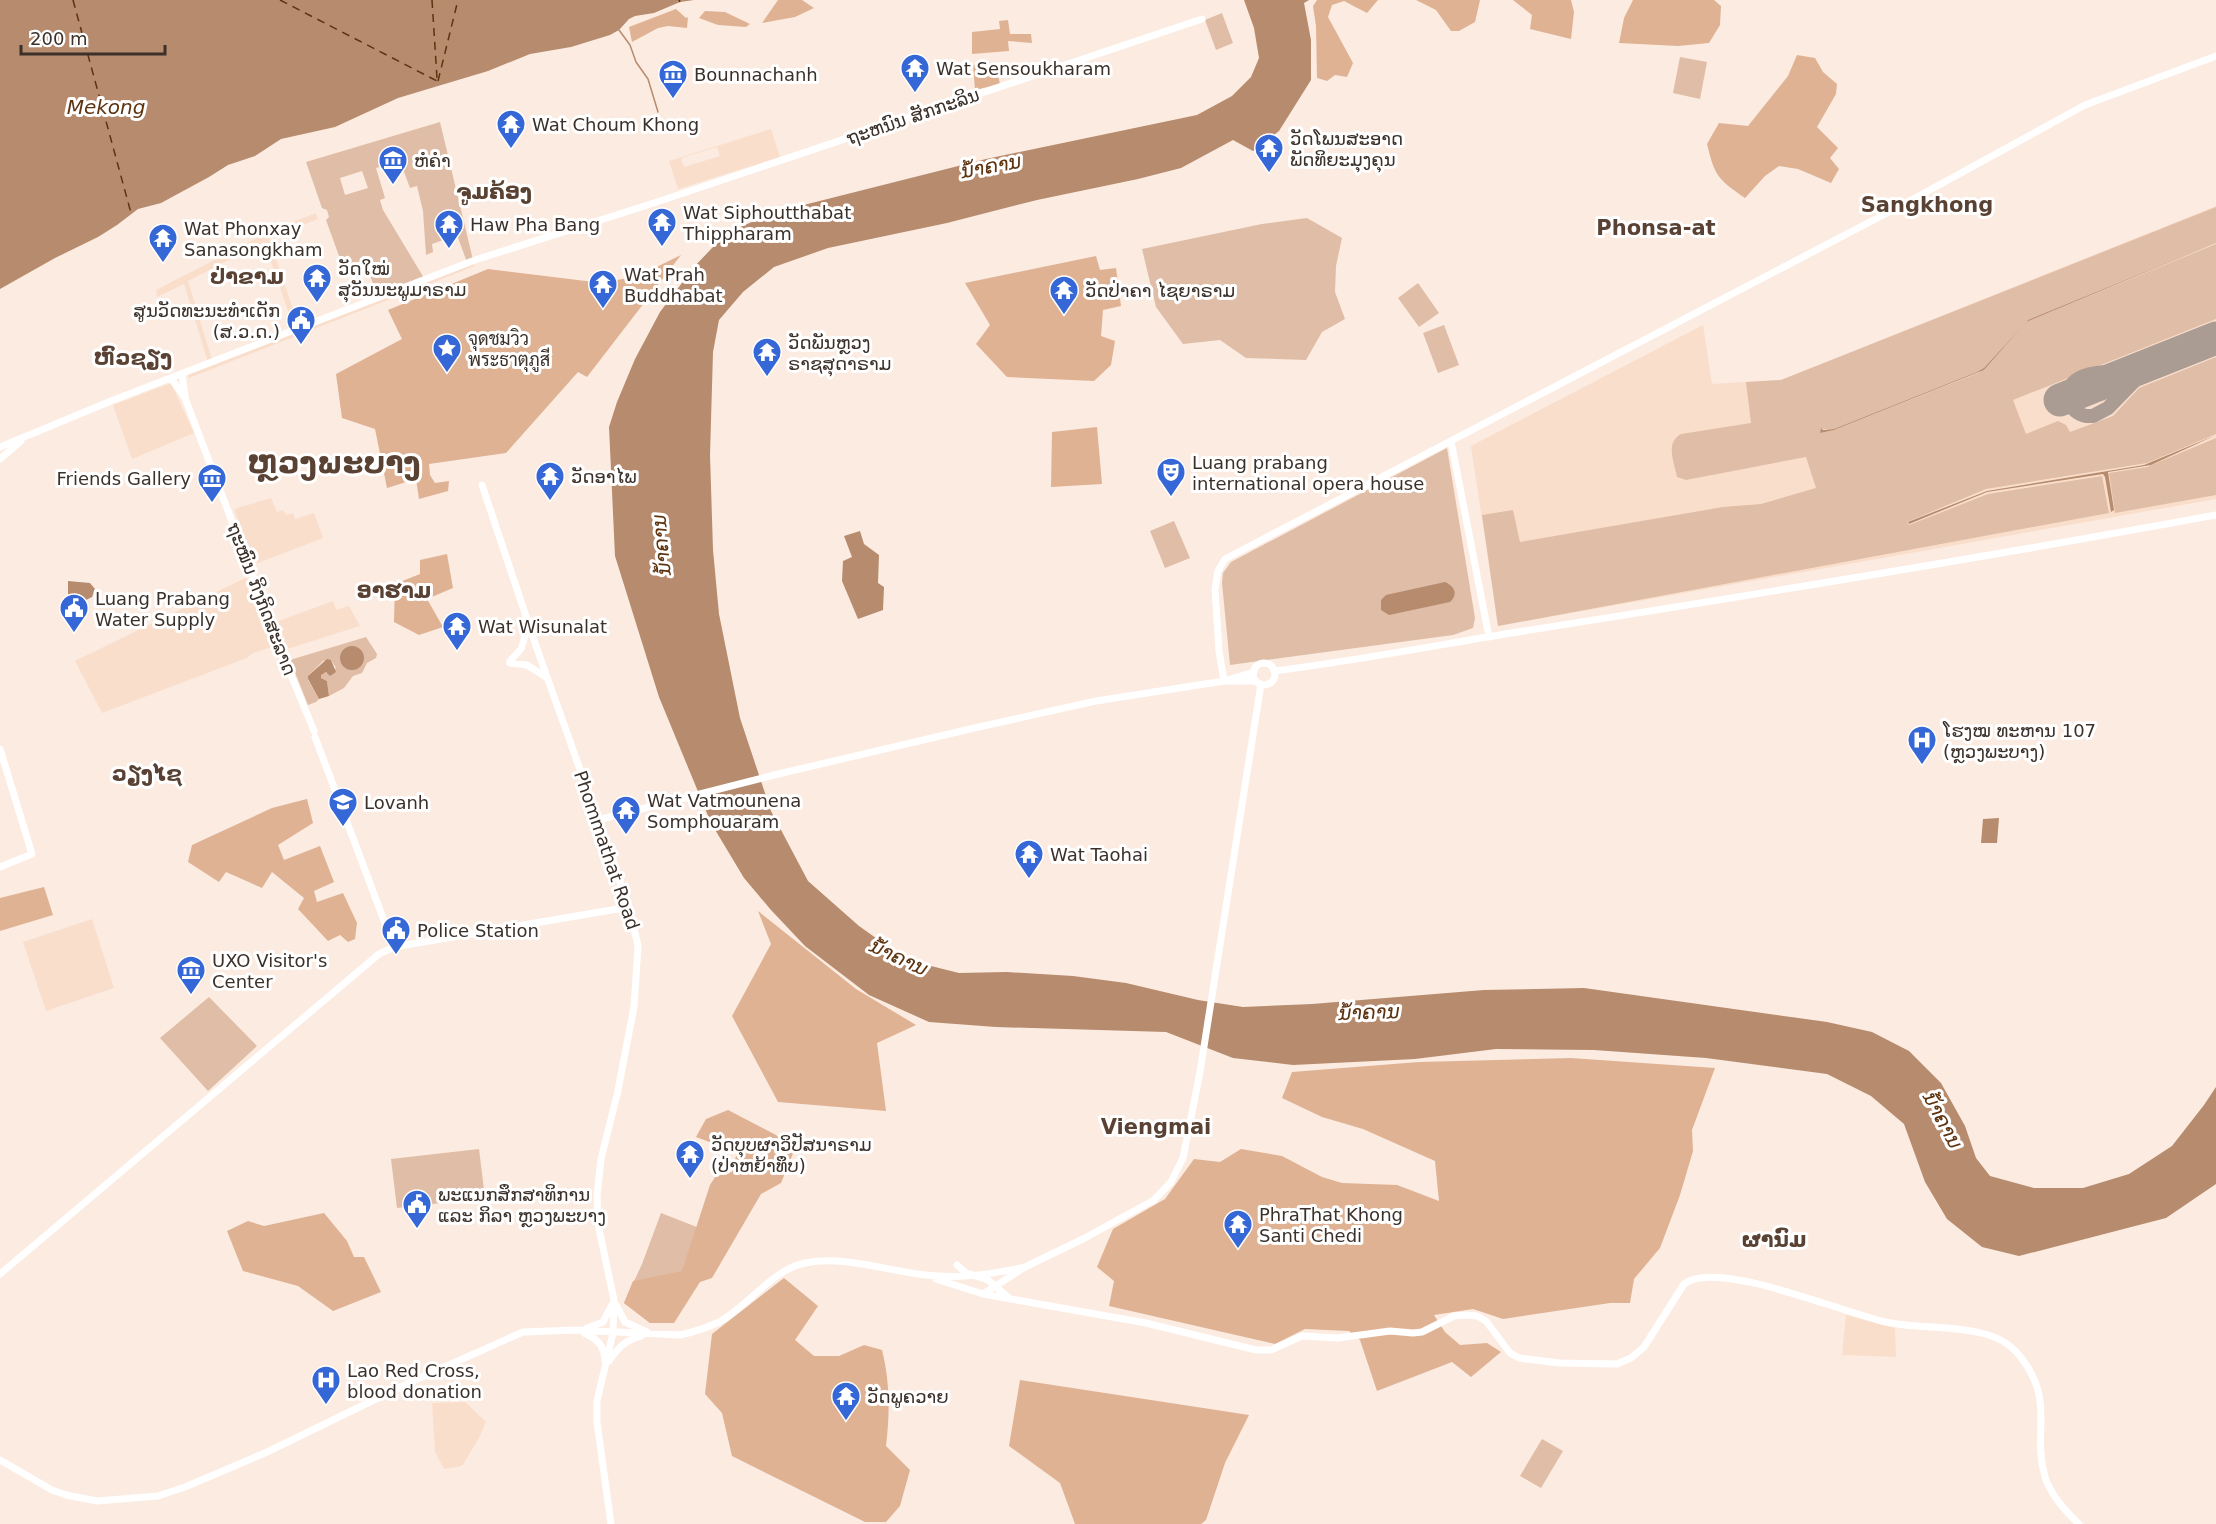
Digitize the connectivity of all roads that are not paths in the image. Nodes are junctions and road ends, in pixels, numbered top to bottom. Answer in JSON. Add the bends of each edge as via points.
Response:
{"nodes":[{"id":1,"x":1202,"y":19,"type":"dead end"},
{"id":2,"x":2216,"y":56,"type":"edge"},
{"id":3,"x":177,"y":376,"type":"junction"},
{"id":4,"x":185,"y":398,"type":"junction"},
{"id":5,"x":25,"y":437,"type":"junction"},
{"id":6,"x":1451,"y":441,"type":"junction"},
{"id":7,"x":0,"y":447,"type":"edge"},
{"id":8,"x":0,"y":459,"type":"edge"},
{"id":9,"x":482,"y":485,"type":"dead end"},
{"id":10,"x":2216,"y":515,"type":"edge"},
{"id":11,"x":528,"y":625,"type":"junction"},
{"id":12,"x":1489,"y":637,"type":"junction"},
{"id":13,"x":1274,"y":671,"type":"junction"},
{"id":14,"x":1254,"y":672,"type":"junction"},
{"id":15,"x":548,"y":679,"type":"junction"},
{"id":16,"x":1221,"y":681,"type":"junction"},
{"id":17,"x":1259,"y":683,"type":"junction"},
{"id":18,"x":0,"y":749,"type":"edge"},
{"id":19,"x":598,"y":820,"type":"junction"},
{"id":20,"x":0,"y":867,"type":"edge"},
{"id":21,"x":629,"y":907,"type":"junction"},
{"id":22,"x":394,"y":947,"type":"junction"},
{"id":23,"x":957,"y":1265,"type":"dead end"},
{"id":24,"x":1025,"y":1267,"type":"junction"},
{"id":25,"x":0,"y":1274,"type":"edge"},
{"id":26,"x":927,"y":1275,"type":"junction"},
{"id":27,"x":976,"y":1276,"type":"junction"},
{"id":28,"x":957,"y":1277,"type":"junction"},
{"id":29,"x":996,"y":1286,"type":"junction"},
{"id":30,"x":973,"y":1292,"type":"junction"},
{"id":31,"x":983,"y":1294,"type":"junction"},
{"id":32,"x":1010,"y":1299,"type":"junction"},
{"id":33,"x":614,"y":1300,"type":"junction"},
{"id":34,"x":576,"y":1330,"type":"junction"},
{"id":35,"x":613,"y":1333,"type":"junction"},
{"id":36,"x":652,"y":1334,"type":"junction"},
{"id":37,"x":605,"y":1367,"type":"junction"},
{"id":38,"x":0,"y":1460,"type":"edge"},
{"id":39,"x":611,"y":1524,"type":"edge"},
{"id":40,"x":2079,"y":1524,"type":"edge"}],
"edges":[{"from":1,"to":3,"type":"street","name":"ຖະຫນົນ ສັກກະລິນ","via":[[476,260]]},
{"from":2,"to":6,"type":"street","via":[[2085,105],[1888,213]]},
{"from":3,"to":4,"type":"street"},
{"from":3,"to":4,"type":"street"},
{"from":3,"to":5,"type":"street","name":"ຖະຫນົນ ສັກກະລິນ"},
{"from":4,"to":22,"type":"street","name":"ຖະໜົນ ກິງກິດສະລາດ"},
{"from":5,"to":7,"type":"street","name":"ຖະຫນົນ ສັກກະລິນ"},
{"from":5,"to":8,"type":"street"},
{"from":6,"to":12,"type":"street"},
{"from":6,"to":16,"type":"street","via":[[1225,559],[1215,581]]},
{"from":9,"to":11,"type":"street","name":"Phommathat Road"},
{"from":10,"to":12,"type":"street","via":[[2033,549]]},
{"from":11,"to":15,"type":"street","name":"Phommathat Road"},
{"from":11,"to":15,"type":"street","via":[[521,649],[510,662],[527,664]]},
{"from":12,"to":13,"type":"street"},
{"from":13,"to":14,"type":"street","via":[[1263,663]]},
{"from":13,"to":17,"type":"street","via":[[1271,682]]},
{"from":14,"to":16,"type":"street"},
{"from":14,"to":17,"type":"street"},
{"from":15,"to":19,"type":"street","name":"Phommathat Road"},
{"from":16,"to":17,"type":"street"},
{"from":16,"to":19,"type":"street","via":[[1062,708]]},
{"from":17,"to":24,"type":"street","via":[[1186,1149],[1171,1182],[1155,1200]]},
{"from":18,"to":20,"type":"street","via":[[32,854]]},
{"from":19,"to":21,"type":"street","name":"Phommathat Road"},
{"from":21,"to":22,"type":"street"},
{"from":21,"to":33,"type":"street","name":"Phommathat Road","via":[[638,946],[634,1007],[600,1159],[597,1196],[598,1224]]},
{"from":22,"to":25,"type":"street","via":[[365,964]]},
{"from":23,"to":27,"type":"street"},
{"from":24,"to":27,"type":"street"},
{"from":24,"to":29,"type":"street"},
{"from":26,"to":28,"type":"street"},
{"from":26,"to":30,"type":"street"},
{"from":26,"to":36,"type":"street","via":[[826,1260],[803,1263],[784,1272],[719,1322],[680,1335]]},
{"from":27,"to":28,"type":"street"},
{"from":27,"to":29,"type":"street"},
{"from":28,"to":30,"type":"street"},
{"from":29,"to":31,"type":"street"},
{"from":29,"to":32,"type":"street"},
{"from":30,"to":31,"type":"street"},
{"from":31,"to":32,"type":"street"},
{"from":32,"to":40,"type":"street","via":[[1146,1323],[1256,1350],[1271,1350],[1302,1336],[1338,1338],[1390,1331],[1413,1334],[1454,1316],[1476,1316],[1486,1321],[1510,1353],[1519,1358],[1607,1365],[1624,1362],[1644,1347],[1690,1280],[1749,1282],[1884,1322],[1969,1330],[2008,1344],[2028,1367],[2040,1391],[2045,1477],[2064,1510]]},
{"from":33,"to":34,"type":"street","via":[[603,1322]]},
{"from":33,"to":35,"type":"street","name":"Phommathat Road"},
{"from":33,"to":36,"type":"street","via":[[626,1322]]},
{"from":34,"to":35,"type":"street"},
{"from":34,"to":37,"type":"street","via":[[599,1341]]},
{"from":34,"to":38,"type":"street","via":[[523,1332],[266,1453],[158,1496],[97,1501],[66,1495]]},
{"from":35,"to":36,"type":"street"},
{"from":35,"to":37,"type":"street","name":"Phommathat Road"},
{"from":36,"to":37,"type":"street","via":[[626,1341]]},
{"from":37,"to":39,"type":"street","name":"Phommathat Road","via":[[597,1401],[597,1422]]}]}
